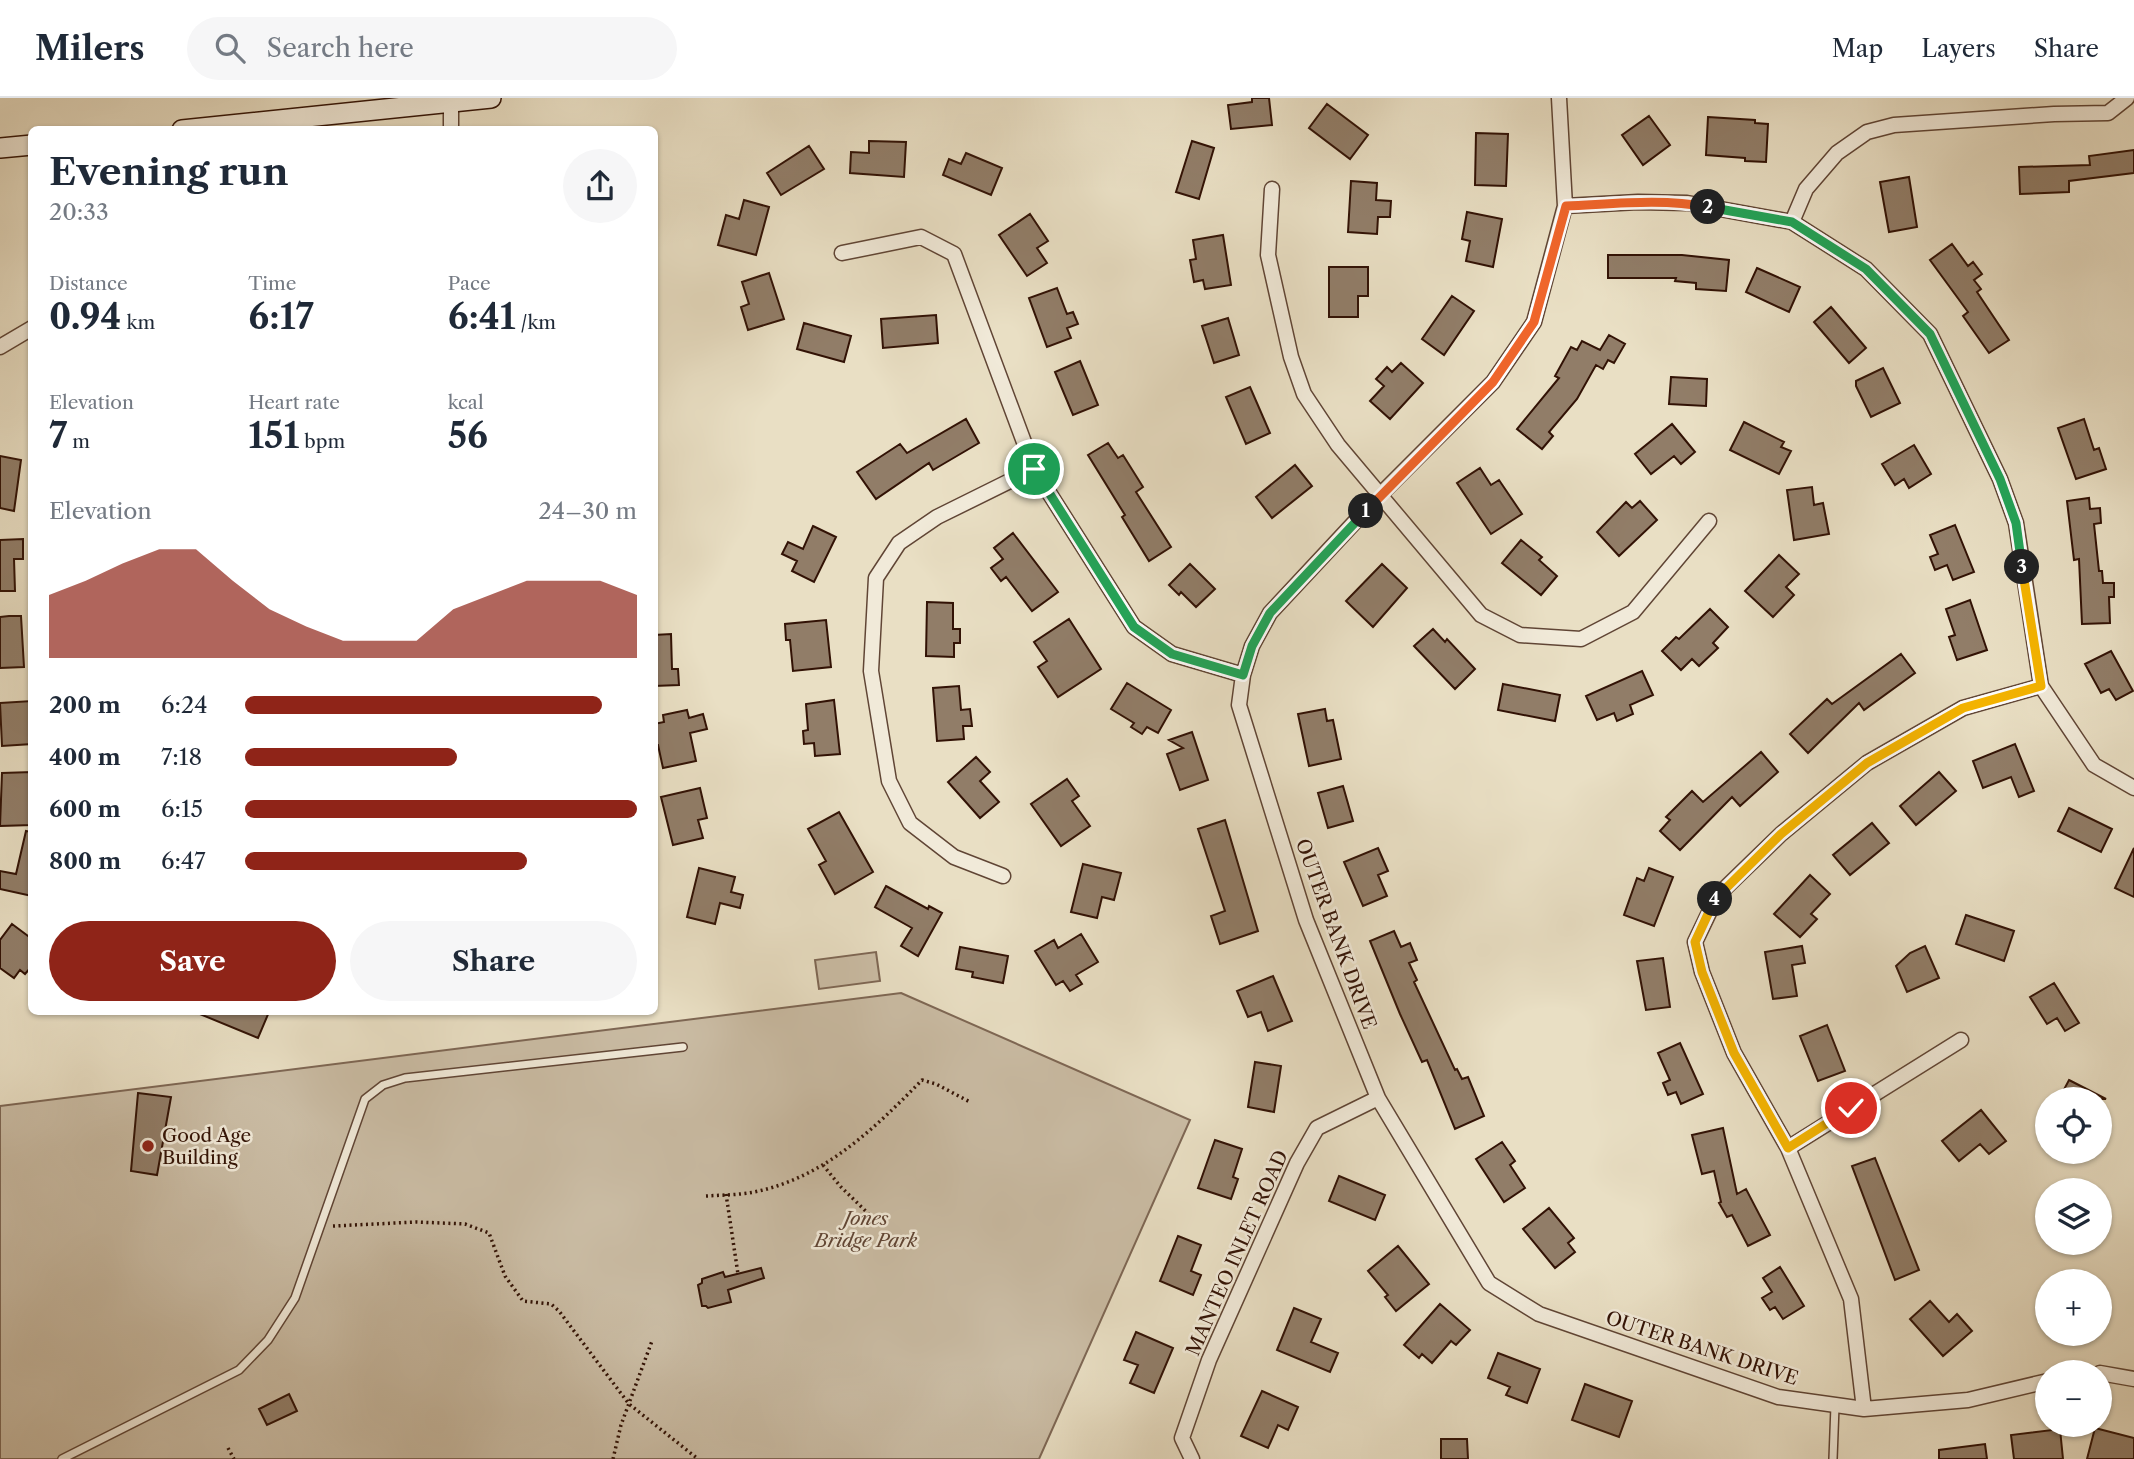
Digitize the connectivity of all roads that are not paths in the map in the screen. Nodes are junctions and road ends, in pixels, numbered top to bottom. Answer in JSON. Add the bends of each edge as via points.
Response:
{"nodes":[{"id":1,"x":491,"y":98,"type":"edge"},
{"id":2,"x":1559,"y":98,"type":"edge"},
{"id":3,"x":2127,"y":98,"type":"edge"},
{"id":4,"x":451,"y":100,"type":"edge"},
{"id":5,"x":218,"y":126,"type":"edge"},
{"id":6,"x":451,"y":126,"type":"edge"},
{"id":7,"x":28,"y":145,"type":"edge"},
{"id":8,"x":0,"y":148,"type":"edge"},
{"id":9,"x":1272,"y":189,"type":"dead end"},
{"id":10,"x":1566,"y":206,"type":"junction"},
{"id":11,"x":1792,"y":222,"type":"junction"},
{"id":12,"x":842,"y":253,"type":"dead end"},
{"id":13,"x":28,"y":330,"type":"edge"},
{"id":14,"x":0,"y":347,"type":"edge"},
{"id":15,"x":1034,"y":469,"type":"junction"},
{"id":16,"x":1380,"y":495,"type":"junction"},
{"id":17,"x":1709,"y":521,"type":"dead end"},
{"id":18,"x":1243,"y":675,"type":"junction"},
{"id":19,"x":2041,"y":686,"type":"junction"},
{"id":20,"x":2134,"y":788,"type":"edge"},
{"id":21,"x":1003,"y":876,"type":"dead end"},
{"id":22,"x":1961,"y":1040,"type":"dead end"},
{"id":23,"x":683,"y":1047,"type":"dead end"},
{"id":24,"x":1378,"y":1098,"type":"junction"},
{"id":25,"x":1788,"y":1148,"type":"junction"},
{"id":26,"x":2112,"y":1375,"type":"edge"},
{"id":27,"x":2134,"y":1379,"type":"edge"},
{"id":28,"x":2035,"y":1384,"type":"edge"},
{"id":29,"x":1835,"y":1405,"type":"junction"},
{"id":30,"x":1864,"y":1409,"type":"junction"},
{"id":31,"x":62,"y":1459,"type":"edge"},
{"id":32,"x":1192,"y":1459,"type":"edge"},
{"id":33,"x":1833,"y":1459,"type":"edge"}],
"edges":[{"from":1,"to":4,"type":"street"},
{"from":2,"to":10,"type":"street","name":"OUTER BANK DRIVE"},
{"from":3,"to":11,"type":"street","via":[[2108,113],[1894,125],[1867,132],[1837,153],[1806,189]]},
{"from":4,"to":5,"type":"street"},
{"from":4,"to":6,"type":"street"},
{"from":7,"to":8,"type":"street"},
{"from":9,"to":16,"type":"street","via":[[1268,254],[1304,394]]},
{"from":10,"to":11,"type":"street","via":[[1687,203]]},
{"from":10,"to":16,"type":"street","name":"OUTER BANK DRIVE","via":[[1534,322],[1493,382]]},
{"from":11,"to":19,"type":"street","via":[[1866,269],[1930,334],[2000,479],[2016,523]]},
{"from":12,"to":15,"type":"street","via":[[921,237],[954,254]]},
{"from":13,"to":14,"type":"street"},
{"from":15,"to":18,"type":"street","via":[[1134,627],[1172,654]]},
{"from":15,"to":21,"type":"street","via":[[937,517],[899,544],[876,578],[871,671],[889,781],[910,822],[954,857]]},
{"from":16,"to":17,"type":"street","via":[[1481,615],[1527,636],[1581,639],[1633,612]]},
{"from":16,"to":18,"type":"street","name":"OUTER BANK DRIVE","via":[[1270,613]]},
{"from":18,"to":24,"type":"street","name":"OUTER BANK DRIVE","via":[[1238,705],[1306,920]]},
{"from":19,"to":20,"type":"street","via":[[2094,765]]},
{"from":19,"to":25,"type":"street","via":[[1963,708],[1867,763],[1781,834],[1717,895],[1695,942],[1702,972],[1734,1053]]},
{"from":22,"to":25,"type":"street"},
{"from":23,"to":31,"type":"lane","via":[[383,1084],[365,1099],[295,1298],[268,1340],[239,1370]]},
{"from":24,"to":29,"type":"street","name":"OUTER BANK DRIVE","via":[[1489,1283],[1539,1314],[1778,1397]]},
{"from":24,"to":32,"type":"street","name":"MANTEO INLET ROAD","via":[[1317,1128],[1297,1163],[1209,1360],[1181,1438]]},
{"from":25,"to":30,"type":"street","via":[[1851,1299]]},
{"from":26,"to":27,"type":"street"},
{"from":28,"to":30,"type":"street","name":"OUTER BANK DRIVE","via":[[1968,1400]]},
{"from":29,"to":30,"type":"street","name":"OUTER BANK DRIVE"},
{"from":29,"to":33,"type":"lane"}]}
